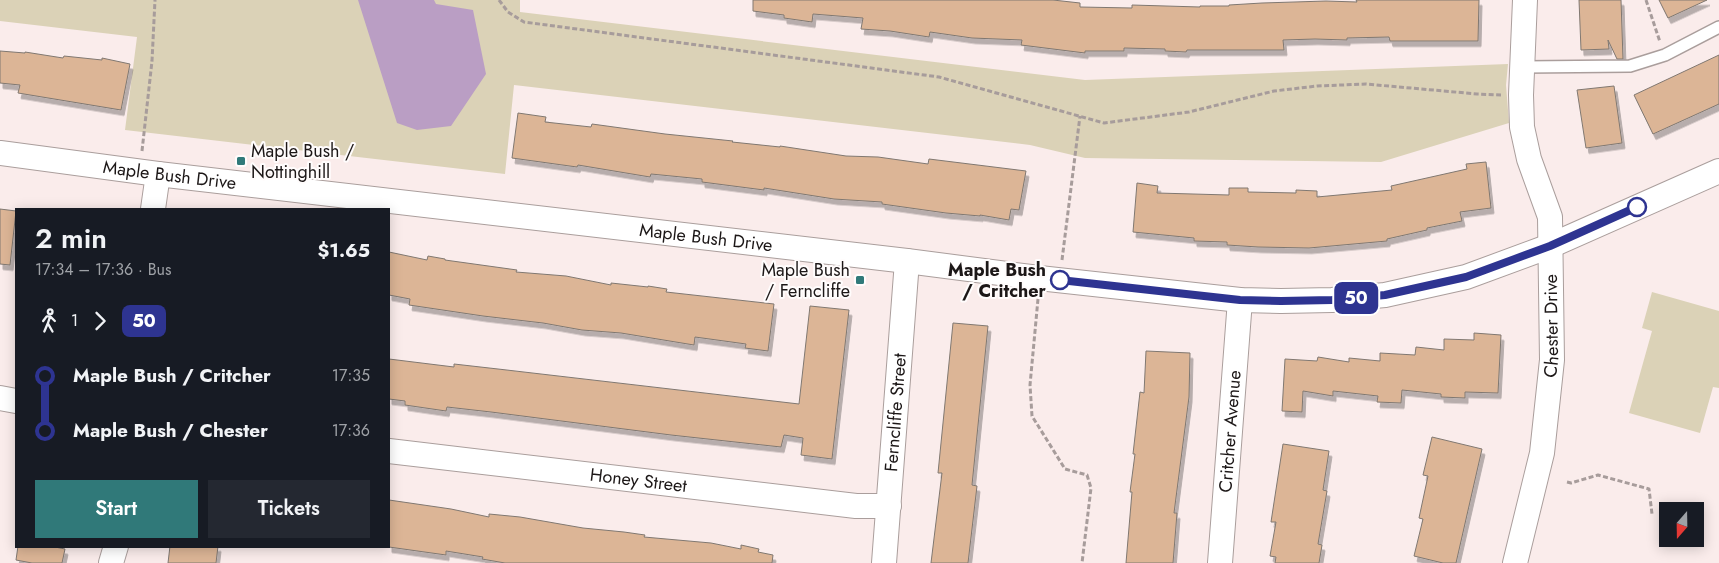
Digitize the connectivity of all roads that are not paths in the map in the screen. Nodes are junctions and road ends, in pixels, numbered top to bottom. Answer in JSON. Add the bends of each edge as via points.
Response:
{"nodes":[{"id":1,"x":1525,"y":0,"type":"edge"},
{"id":2,"x":1719,"y":27,"type":"edge"},
{"id":3,"x":1522,"y":67,"type":"junction"},
{"id":4,"x":0,"y":152,"type":"edge"},
{"id":5,"x":1719,"y":171,"type":"edge"},
{"id":6,"x":149,"y":172,"type":"junction"},
{"id":7,"x":153,"y":208,"type":"edge"},
{"id":8,"x":1550,"y":246,"type":"junction"},
{"id":9,"x":907,"y":260,"type":"junction"},
{"id":10,"x":1240,"y":300,"type":"junction"},
{"id":11,"x":0,"y":398,"type":"edge"},
{"id":12,"x":15,"y":401,"type":"edge"},
{"id":13,"x":390,"y":452,"type":"edge"},
{"id":14,"x":889,"y":506,"type":"junction"},
{"id":15,"x":116,"y":548,"type":"edge"},
{"id":16,"x":118,"y":548,"type":"edge"},
{"id":17,"x":111,"y":563,"type":"edge"},
{"id":18,"x":122,"y":563,"type":"edge"},
{"id":19,"x":884,"y":563,"type":"edge"},
{"id":20,"x":1220,"y":563,"type":"edge"},
{"id":21,"x":1515,"y":563,"type":"edge"}],
"edges":[{"from":1,"to":3,"type":"street","name":"Chester Drive"},
{"from":2,"to":3,"type":"lane","via":[[1665,54],[1630,66]]},
{"from":3,"to":8,"type":"street","name":"Chester Drive","via":[[1522,127],[1529,159],[1550,216]]},
{"from":4,"to":6,"type":"street","name":"Maple Bush Drive"},
{"from":5,"to":8,"type":"street","name":"Maple Bush Drive"},
{"from":6,"to":7,"type":"street"},
{"from":6,"to":9,"type":"street","name":"Maple Bush Drive"},
{"from":8,"to":10,"type":"street","name":"Maple Bush Drive","via":[[1466,277],[1385,295],[1332,300]]},
{"from":8,"to":21,"type":"street","name":"Chester Drive","via":[[1552,360],[1548,408],[1542,453]]},
{"from":9,"to":10,"type":"street","name":"Maple Bush Drive"},
{"from":9,"to":14,"type":"street","name":"Ferncliffe Street"},
{"from":10,"to":20,"type":"street","name":"Critcher Avenue"},
{"from":11,"to":12,"type":"street"},
{"from":13,"to":14,"type":"street","name":"Honey Street","via":[[856,506]]},
{"from":14,"to":19,"type":"street","name":"Ferncliffe Street"},
{"from":15,"to":17,"type":"street"},
{"from":16,"to":18,"type":"street"}]}
